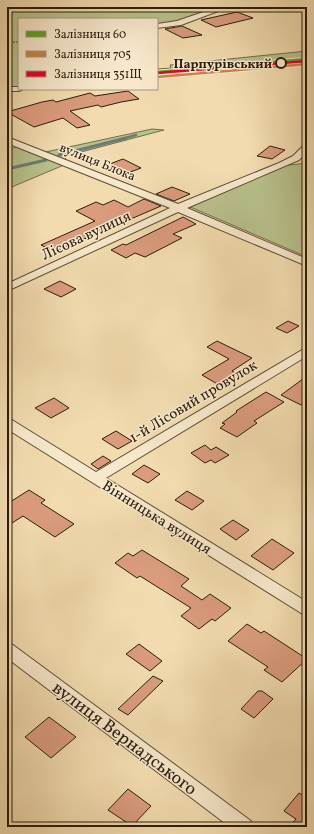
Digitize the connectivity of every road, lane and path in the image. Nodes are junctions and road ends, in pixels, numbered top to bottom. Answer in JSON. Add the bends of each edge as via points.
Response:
{"nodes":[{"id":1,"x":225,"y":7,"type":"edge"},
{"id":2,"x":158,"y":26,"type":"edge"},
{"id":3,"x":7,"y":42,"type":"edge"},
{"id":4,"x":18,"y":42,"type":"edge"},
{"id":5,"x":307,"y":63,"type":"edge"},
{"id":6,"x":284,"y":65,"type":"dead end"},
{"id":7,"x":7,"y":89,"type":"edge"},
{"id":8,"x":18,"y":89,"type":"edge"},
{"id":9,"x":7,"y":140,"type":"edge"},
{"id":10,"x":20,"y":146,"type":"junction"},
{"id":11,"x":307,"y":147,"type":"edge"},
{"id":12,"x":7,"y":150,"type":"edge"},
{"id":13,"x":178,"y":208,"type":"junction"},
{"id":14,"x":307,"y":263,"type":"edge"},
{"id":15,"x":7,"y":288,"type":"edge"},
{"id":16,"x":307,"y":351,"type":"edge"},
{"id":17,"x":7,"y":424,"type":"edge"},
{"id":18,"x":96,"y":479,"type":"junction"},
{"id":19,"x":307,"y":609,"type":"edge"},
{"id":20,"x":7,"y":649,"type":"edge"},
{"id":21,"x":244,"y":827,"type":"edge"}],
"edges":[{"from":1,"to":2,"type":"street","via":[[178,23]]},
{"from":3,"to":4,"type":"path"},
{"from":5,"to":6,"type":"path"},
{"from":7,"to":8,"type":"street"},
{"from":9,"to":10,"type":"street","name":"вулиця Блока"},
{"from":10,"to":12,"type":"street"},
{"from":10,"to":13,"type":"street","name":"вулиця Блока"},
{"from":11,"to":13,"type":"street","name":"Лісова вулиця","via":[[296,158],[282,165]]},
{"from":13,"to":14,"type":"street","name":"вулиця Блока"},
{"from":13,"to":15,"type":"street","name":"Лісова вулиця"},
{"from":16,"to":18,"type":"street","name":"1-й Лісовий провулок"},
{"from":17,"to":18,"type":"street","name":"Вінницька вулиця"},
{"from":18,"to":19,"type":"street","name":"Вінницька вулиця"},
{"from":20,"to":21,"type":"street","name":"вулиця Вернадського"}]}
